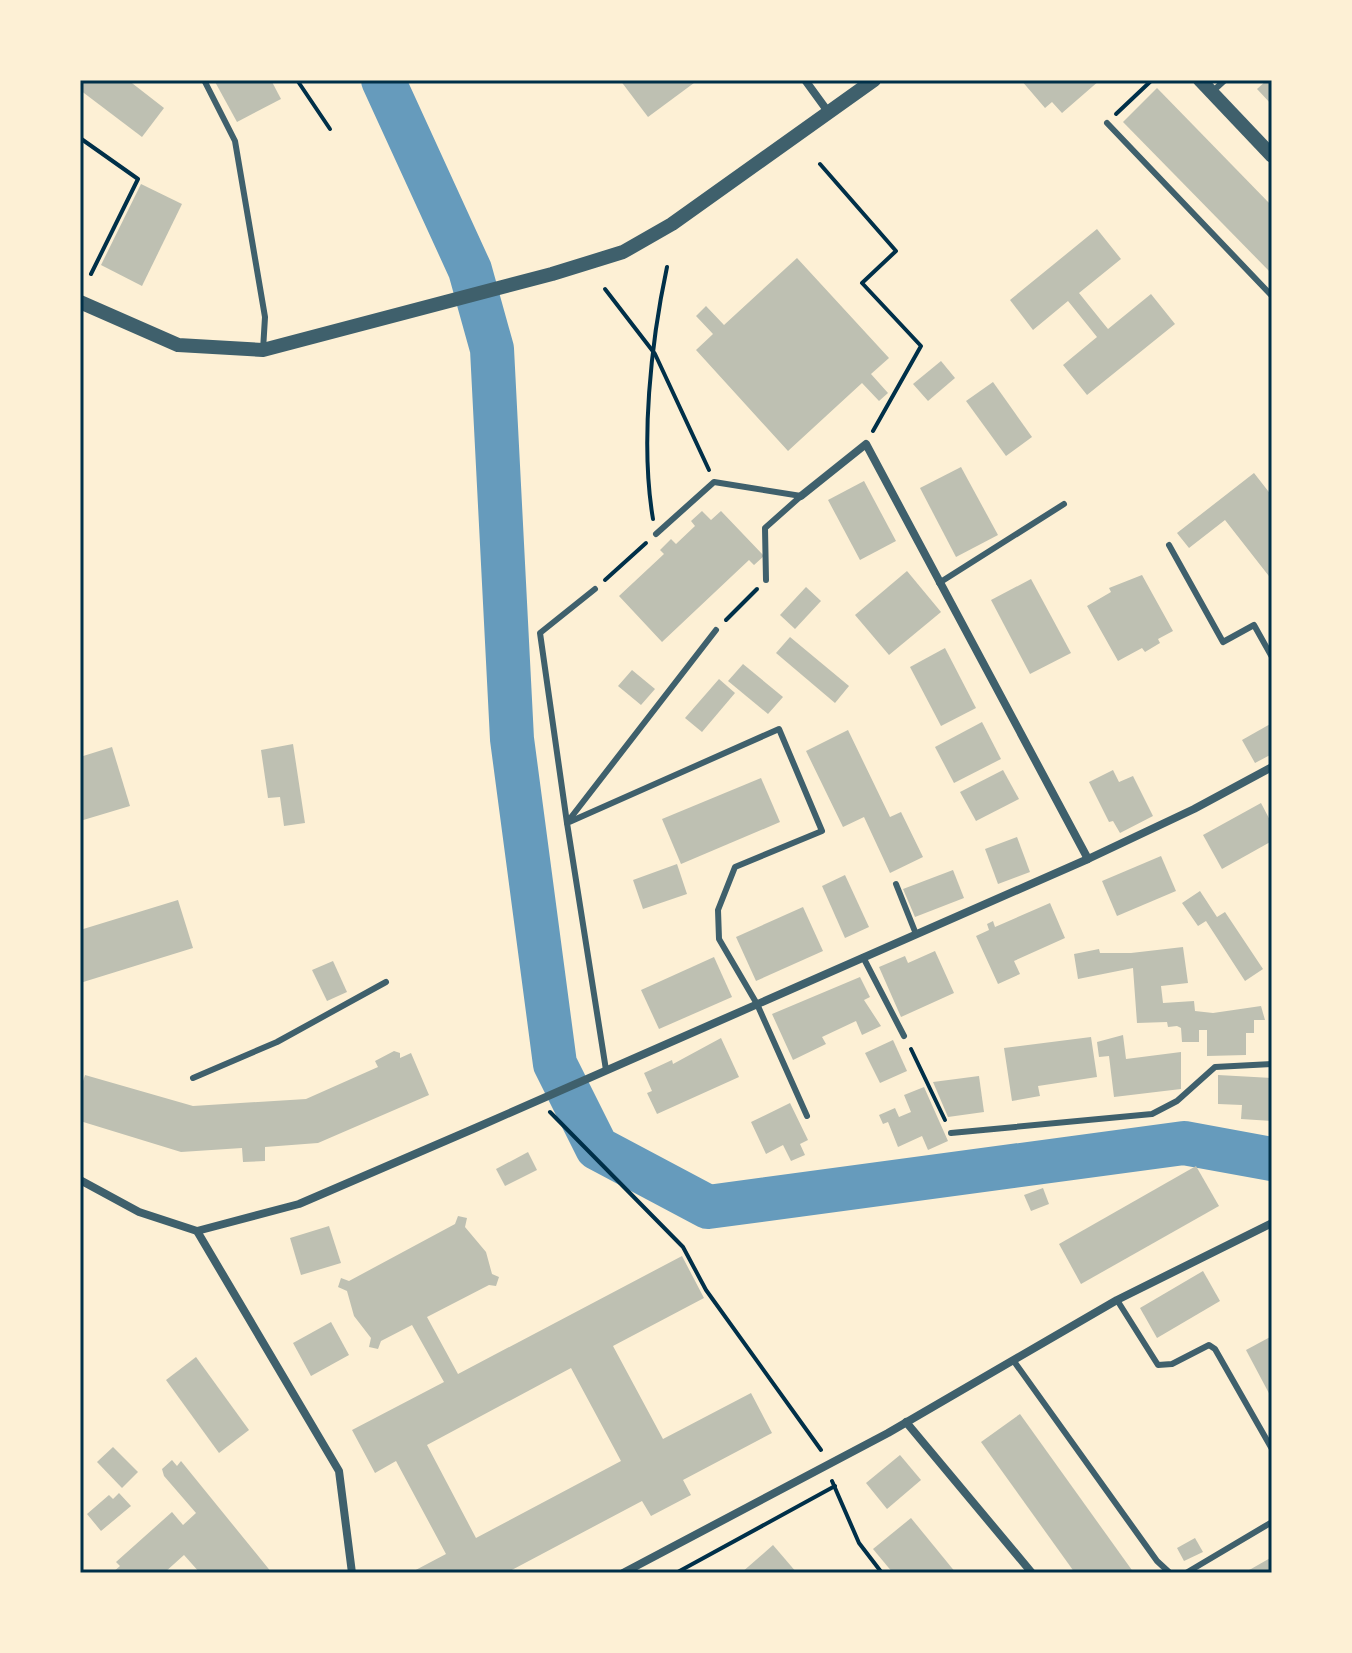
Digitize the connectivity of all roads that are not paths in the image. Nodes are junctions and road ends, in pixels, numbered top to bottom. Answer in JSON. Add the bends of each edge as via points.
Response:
{"nodes":[{"id":1,"x":204,"y":80,"type":"edge"},
{"id":2,"x":805,"y":80,"type":"edge"},
{"id":3,"x":874,"y":80,"type":"edge"},
{"id":4,"x":1200,"y":80,"type":"edge"},
{"id":5,"x":1225,"y":80,"type":"edge"},
{"id":6,"x":1212,"y":92,"type":"junction"},
{"id":7,"x":830,"y":113,"type":"junction"},
{"id":8,"x":1107,"y":123,"type":"road end"},
{"id":9,"x":1272,"y":156,"type":"edge"},
{"id":10,"x":1272,"y":296,"type":"edge"},
{"id":11,"x":80,"y":302,"type":"edge"},
{"id":12,"x":263,"y":350,"type":"junction"},
{"id":13,"x":801,"y":496,"type":"junction"},
{"id":14,"x":1064,"y":504,"type":"dead end"},
{"id":15,"x":656,"y":534,"type":"road end"},
{"id":16,"x":1169,"y":545,"type":"dead end"},
{"id":17,"x":766,"y":580,"type":"road end"},
{"id":18,"x":939,"y":583,"type":"junction"},
{"id":19,"x":595,"y":589,"type":"road end"},
{"id":20,"x":716,"y":630,"type":"road end"},
{"id":21,"x":1272,"y":657,"type":"edge"},
{"id":22,"x":1272,"y":767,"type":"edge"},
{"id":23,"x":567,"y":823,"type":"junction"},
{"id":24,"x":1088,"y":859,"type":"junction"},
{"id":25,"x":896,"y":884,"type":"dead end"},
{"id":26,"x":916,"y":934,"type":"junction"},
{"id":27,"x":863,"y":957,"type":"junction"},
{"id":28,"x":386,"y":982,"type":"dead end"},
{"id":29,"x":757,"y":1004,"type":"junction"},
{"id":30,"x":904,"y":1036,"type":"road end"},
{"id":31,"x":1272,"y":1064,"type":"edge"},
{"id":32,"x":606,"y":1070,"type":"junction"},
{"id":33,"x":193,"y":1078,"type":"dead end"},
{"id":34,"x":807,"y":1116,"type":"dead end"},
{"id":35,"x":951,"y":1133,"type":"road end"},
{"id":36,"x":80,"y":1180,"type":"edge"},
{"id":37,"x":1272,"y":1223,"type":"edge"},
{"id":38,"x":197,"y":1231,"type":"junction"},
{"id":39,"x":1117,"y":1300,"type":"junction"},
{"id":40,"x":1013,"y":1360,"type":"junction"},
{"id":41,"x":906,"y":1422,"type":"junction"},
{"id":42,"x":1272,"y":1449,"type":"edge"},
{"id":43,"x":1272,"y":1522,"type":"edge"},
{"id":44,"x":352,"y":1573,"type":"edge"},
{"id":45,"x":623,"y":1573,"type":"edge"},
{"id":46,"x":1032,"y":1573,"type":"edge"},
{"id":47,"x":1170,"y":1573,"type":"edge"},
{"id":48,"x":1186,"y":1573,"type":"edge"}],
"edges":[{"from":1,"to":12,"type":"lane","via":[[235,141],[265,317]]},
{"from":2,"to":7,"type":"street"},
{"from":3,"to":7,"type":"street"},
{"from":4,"to":6,"type":"street"},
{"from":5,"to":6,"type":"lane"},
{"from":6,"to":9,"type":"street"},
{"from":7,"to":12,"type":"street","via":[[672,224],[623,252]]},
{"from":8,"to":10,"type":"lane"},
{"from":11,"to":12,"type":"street","via":[[178,345]]},
{"from":13,"to":15,"type":"lane","via":[[714,482]]},
{"from":13,"to":17,"type":"lane","via":[[765,528]]},
{"from":13,"to":18,"type":"street","via":[[866,444]]},
{"from":14,"to":18,"type":"lane"},
{"from":16,"to":21,"type":"lane","via":[[1223,642],[1254,625]]},
{"from":18,"to":24,"type":"street"},
{"from":19,"to":23,"type":"lane","via":[[540,633]]},
{"from":20,"to":23,"type":"lane"},
{"from":22,"to":24,"type":"street"},
{"from":23,"to":29,"type":"lane","via":[[779,729],[822,831],[735,867],[718,910],[719,939]]},
{"from":23,"to":32,"type":"lane"},
{"from":24,"to":26,"type":"street"},
{"from":25,"to":26,"type":"lane"},
{"from":26,"to":27,"type":"street"},
{"from":27,"to":29,"type":"street"},
{"from":27,"to":30,"type":"lane"},
{"from":28,"to":33,"type":"lane","via":[[277,1042]]},
{"from":29,"to":32,"type":"street"},
{"from":29,"to":34,"type":"lane"},
{"from":31,"to":35,"type":"lane","via":[[1215,1067],[1177,1101],[1152,1114]]},
{"from":32,"to":38,"type":"street","via":[[299,1204]]},
{"from":36,"to":38,"type":"street","via":[[139,1212]]},
{"from":37,"to":39,"type":"street"},
{"from":38,"to":44,"type":"street","via":[[339,1471]]},
{"from":39,"to":40,"type":"street"},
{"from":39,"to":42,"type":"lane","via":[[1158,1365],[1172,1364],[1209,1345],[1215,1349]]},
{"from":40,"to":41,"type":"street"},
{"from":40,"to":47,"type":"lane"},
{"from":41,"to":45,"type":"street"},
{"from":41,"to":46,"type":"street"},
{"from":43,"to":48,"type":"lane"}]}
